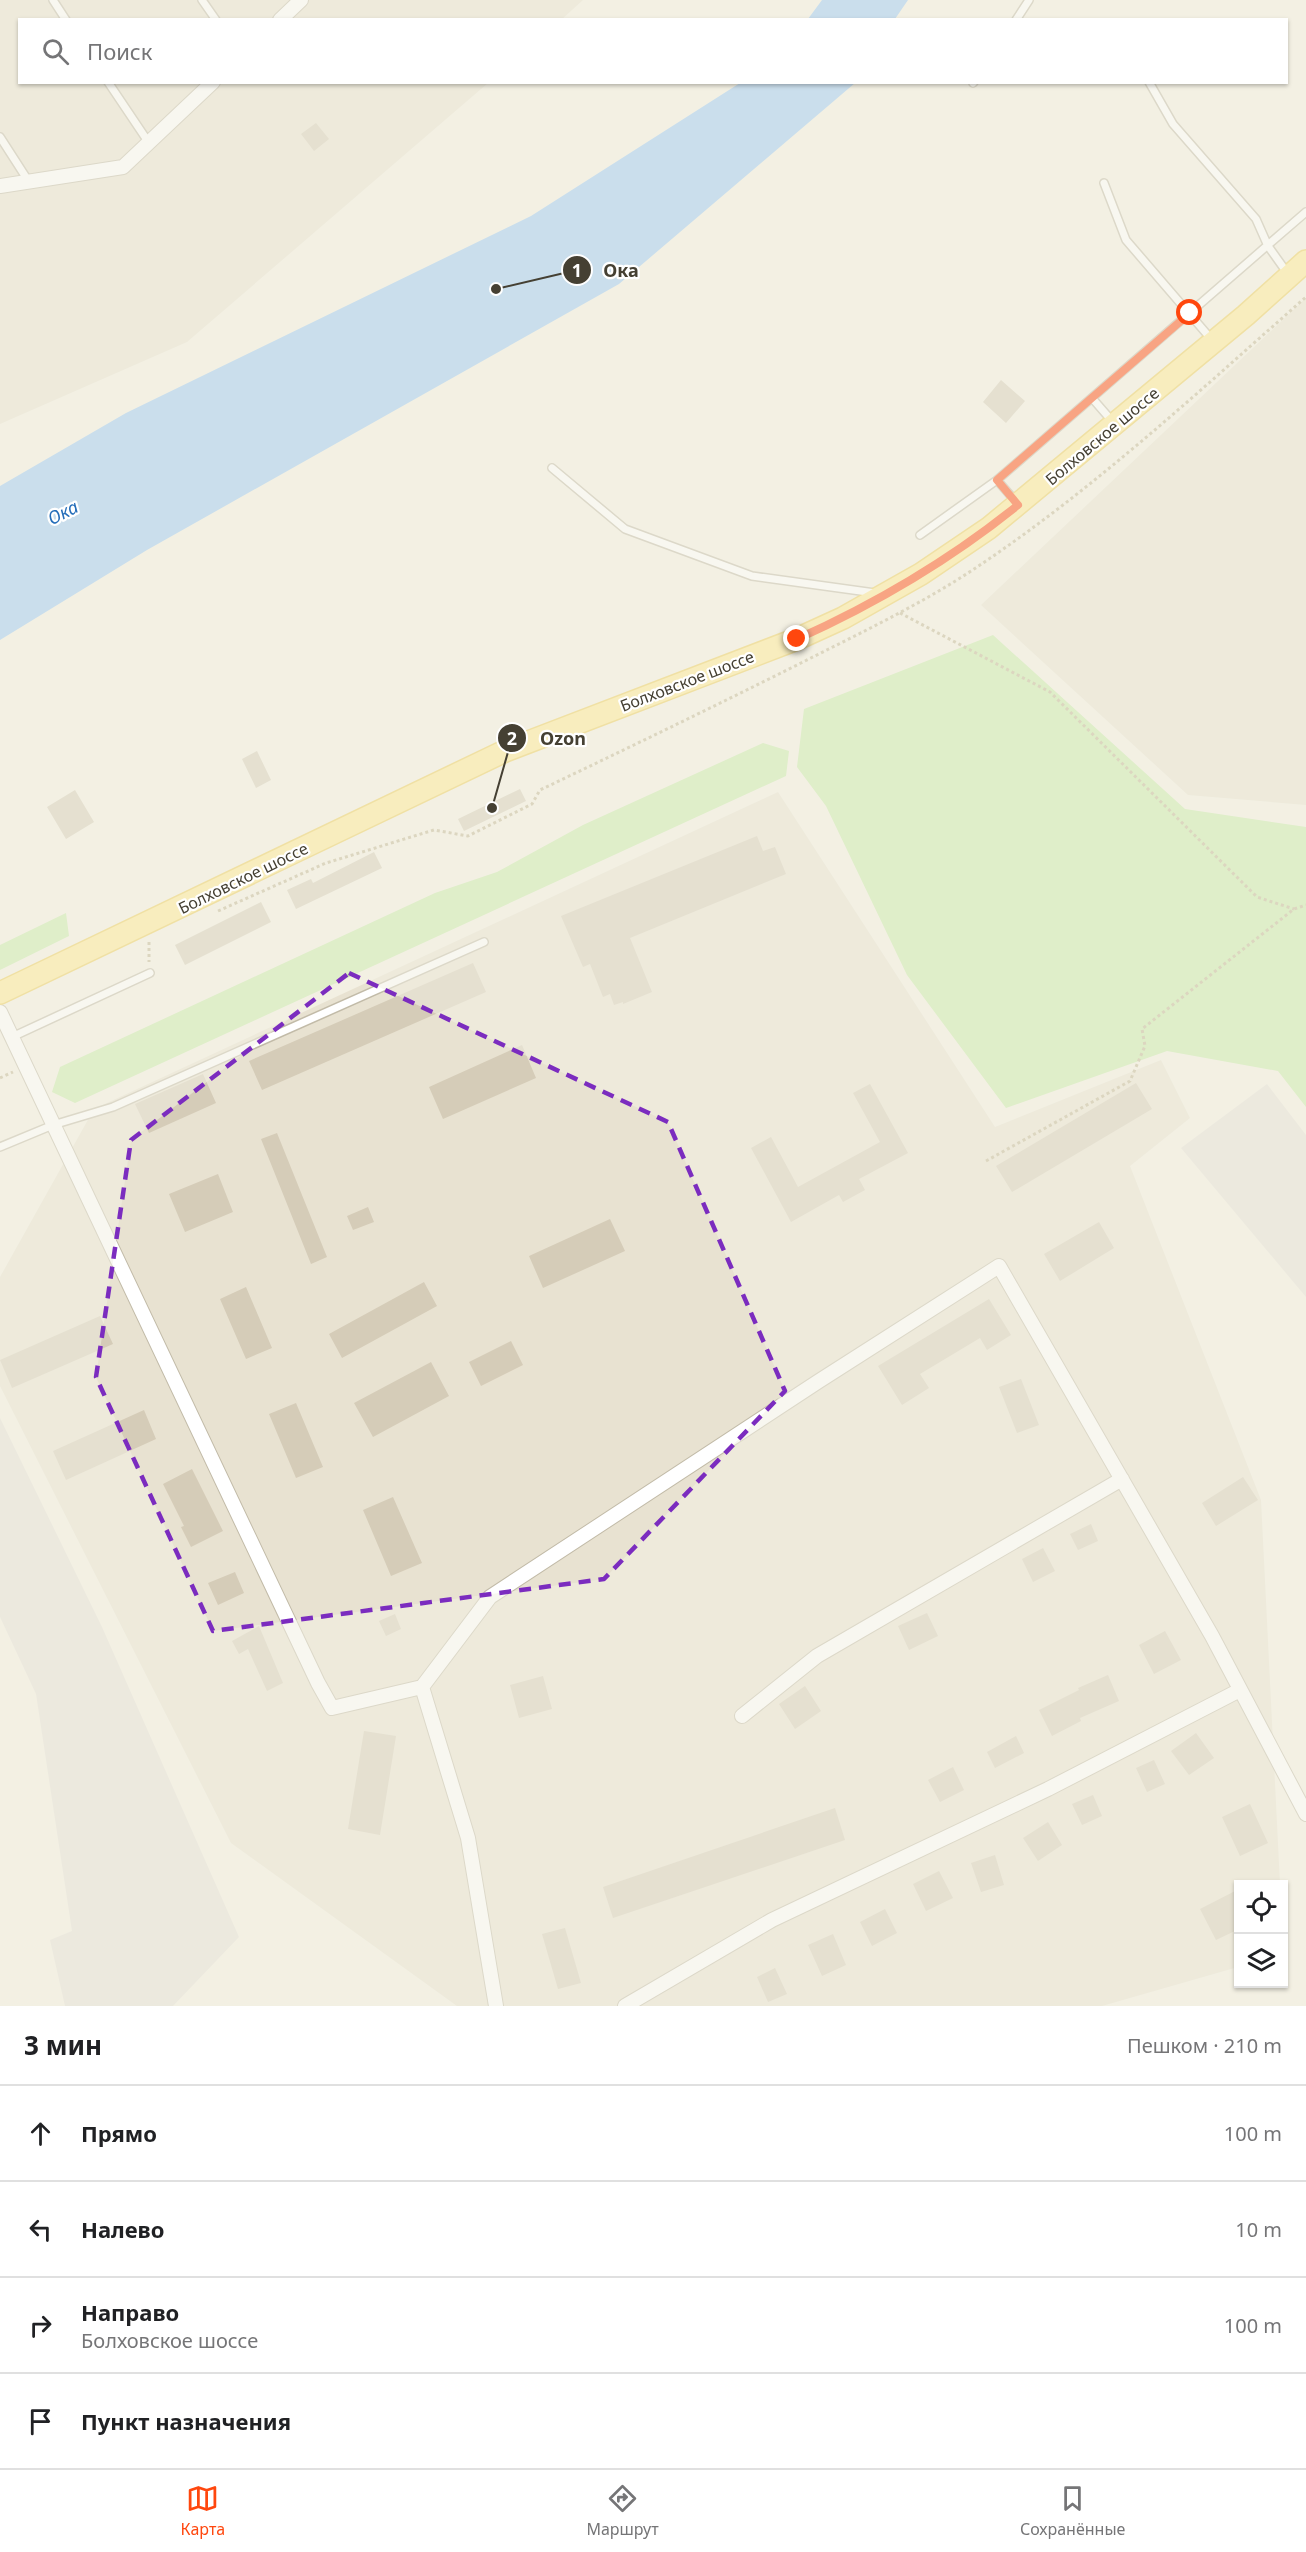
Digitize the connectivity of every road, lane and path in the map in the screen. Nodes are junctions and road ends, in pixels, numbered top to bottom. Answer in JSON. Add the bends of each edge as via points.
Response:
{"nodes":[{"id":1,"x":52,"y":0,"type":"edge"},
{"id":2,"x":202,"y":0,"type":"edge"},
{"id":3,"x":301,"y":0,"type":"edge"},
{"id":4,"x":1029,"y":0,"type":"edge"},
{"id":5,"x":65,"y":18,"type":"edge"},
{"id":6,"x":215,"y":18,"type":"edge"},
{"id":7,"x":282,"y":18,"type":"edge"},
{"id":8,"x":1017,"y":18,"type":"edge"},
{"id":9,"x":109,"y":84,"type":"edge"},
{"id":10,"x":211,"y":84,"type":"edge"},
{"id":11,"x":1150,"y":84,"type":"edge"},
{"id":12,"x":0,"y":137,"type":"edge"},
{"id":13,"x":149,"y":143,"type":"junction"},
{"id":14,"x":29,"y":182,"type":"junction"},
{"id":15,"x":1104,"y":183,"type":"dead end"},
{"id":16,"x":0,"y":186,"type":"edge"},
{"id":17,"x":1306,"y":212,"type":"edge"},
{"id":18,"x":1268,"y":246,"type":"junction"},
{"id":19,"x":1306,"y":261,"type":"edge"},
{"id":20,"x":1290,"y":276,"type":"junction"},
{"id":21,"x":1190,"y":313,"type":"junction"},
{"id":22,"x":1214,"y":341,"type":"junction"},
{"id":23,"x":1092,"y":399,"type":"junction"},
{"id":24,"x":1115,"y":425,"type":"junction"},
{"id":25,"x":552,"y":468,"type":"dead end"},
{"id":26,"x":997,"y":480,"type":"junction"},
{"id":27,"x":1018,"y":505,"type":"junction"},
{"id":28,"x":920,"y":535,"type":"dead end"},
{"id":29,"x":887,"y":595,"type":"junction"},
{"id":30,"x":900,"y":613,"type":"dead end"},
{"id":31,"x":434,"y":830,"type":"dead end"},
{"id":32,"x":1306,"y":905,"type":"edge"},
{"id":33,"x":1294,"y":909,"type":"junction"},
{"id":34,"x":211,"y":914,"type":"dead end"},
{"id":35,"x":159,"y":938,"type":"dead end"},
{"id":36,"x":484,"y":942,"type":"dead end"},
{"id":37,"x":150,"y":973,"type":"joint"},
{"id":38,"x":0,"y":993,"type":"edge"},
{"id":39,"x":0,"y":1012,"type":"edge"},
{"id":40,"x":12,"y":1037,"type":"junction"},
{"id":41,"x":53,"y":1125,"type":"junction"},
{"id":42,"x":0,"y":1147,"type":"edge"},
{"id":43,"x":986,"y":1161,"type":"dead end"},
{"id":44,"x":1122,"y":1479,"type":"junction"},
{"id":45,"x":422,"y":1688,"type":"junction"},
{"id":46,"x":1240,"y":1690,"type":"junction"},
{"id":47,"x":742,"y":1716,"type":"dead end"},
{"id":48,"x":1306,"y":1814,"type":"edge"},
{"id":49,"x":496,"y":2006,"type":"edge"},
{"id":50,"x":625,"y":2006,"type":"edge"}],
"edges":[{"from":1,"to":5,"type":"lane"},
{"from":2,"to":6,"type":"lane"},
{"from":3,"to":7,"type":"street"},
{"from":4,"to":8,"type":"lane"},
{"from":9,"to":13,"type":"lane"},
{"from":10,"to":13,"type":"street"},
{"from":11,"to":18,"type":"lane","via":[[1173,123],[1256,219]]},
{"from":12,"to":14,"type":"lane"},
{"from":13,"to":14,"type":"street","via":[[123,167]]},
{"from":14,"to":16,"type":"street"},
{"from":15,"to":21,"type":"lane","via":[[1126,240]]},
{"from":17,"to":18,"type":"lane"},
{"from":18,"to":20,"type":"lane"},
{"from":18,"to":21,"type":"lane"},
{"from":19,"to":20,"type":"main road","name":"Болховское шоссе"},
{"from":20,"to":22,"type":"main road","name":"Болховское шоссе"},
{"from":21,"to":22,"type":"lane"},
{"from":21,"to":23,"type":"lane"},
{"from":22,"to":24,"type":"main road","name":"Болховское шоссе"},
{"from":23,"to":24,"type":"lane"},
{"from":23,"to":26,"type":"lane"},
{"from":24,"to":27,"type":"main road","name":"Болховское шоссе"},
{"from":25,"to":29,"type":"lane","via":[[625,529],[753,576]]},
{"from":26,"to":27,"type":"lane"},
{"from":26,"to":28,"type":"lane"},
{"from":27,"to":29,"type":"main road","name":"Болховское шоссе","via":[[954,553]]},
{"from":29,"to":38,"type":"main road","name":"Болховское шоссе","via":[[797,639],[505,751]]},
{"from":30,"to":33,"type":"path","via":[[1050,692],[1257,897]]},
{"from":31,"to":34,"type":"path","via":[[326,863]]},
{"from":32,"to":33,"type":"path"},
{"from":33,"to":43,"type":"path","via":[[1142,1029],[1145,1046],[1130,1081]]},
{"from":35,"to":37,"type":"path","via":[[148,942]]},
{"from":36,"to":41,"type":"lane","via":[[113,1107]]},
{"from":37,"to":40,"type":"lane"},
{"from":39,"to":40,"type":"street"},
{"from":40,"to":41,"type":"street"},
{"from":41,"to":42,"type":"lane"},
{"from":41,"to":45,"type":"street","via":[[332,1708]]},
{"from":44,"to":45,"type":"street","via":[[999,1266],[490,1597]]},
{"from":44,"to":46,"type":"street"},
{"from":44,"to":47,"type":"street","via":[[817,1656]]},
{"from":45,"to":49,"type":"street","via":[[468,1838]]},
{"from":46,"to":48,"type":"street"},
{"from":46,"to":50,"type":"street","via":[[1048,1789],[772,1920]]}]}
